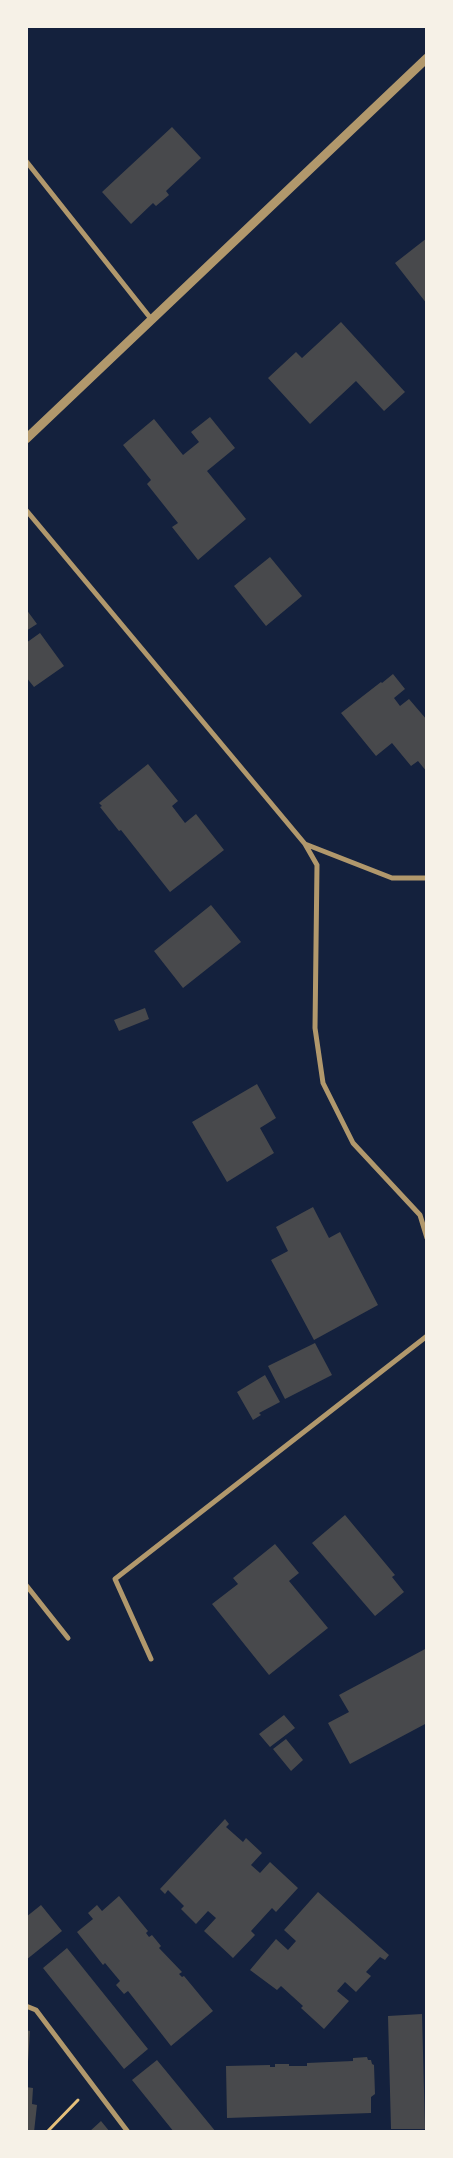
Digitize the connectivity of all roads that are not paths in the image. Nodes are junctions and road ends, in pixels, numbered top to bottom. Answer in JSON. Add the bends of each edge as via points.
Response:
{"nodes":[{"id":1,"x":427,"y":58,"type":"edge"},
{"id":2,"x":26,"y":160,"type":"edge"},
{"id":3,"x":152,"y":320,"type":"junction"},
{"id":4,"x":26,"y":439,"type":"edge"},
{"id":5,"x":26,"y":510,"type":"edge"},
{"id":6,"x":305,"y":844,"type":"junction"},
{"id":7,"x":427,"y":878,"type":"edge"},
{"id":8,"x":427,"y":1238,"type":"edge"},
{"id":9,"x":427,"y":1336,"type":"edge"},
{"id":10,"x":26,"y":1585,"type":"edge"},
{"id":11,"x":68,"y":1638,"type":"dead end"},
{"id":12,"x":150,"y":1659,"type":"dead end"},
{"id":13,"x":26,"y":2006,"type":"edge"},
{"id":14,"x":128,"y":2132,"type":"edge"}],
"edges":[{"from":1,"to":3,"type":"street"},
{"from":2,"to":3,"type":"street"},
{"from":3,"to":4,"type":"street"},
{"from":5,"to":6,"type":"street"},
{"from":6,"to":7,"type":"street","via":[[392,878]]},
{"from":6,"to":8,"type":"street","via":[[317,865],[315,1028],[323,1083],[353,1143],[420,1215]]},
{"from":9,"to":12,"type":"street","via":[[115,1579]]},
{"from":10,"to":11,"type":"street"},
{"from":13,"to":14,"type":"street","via":[[36,2010]]}]}
